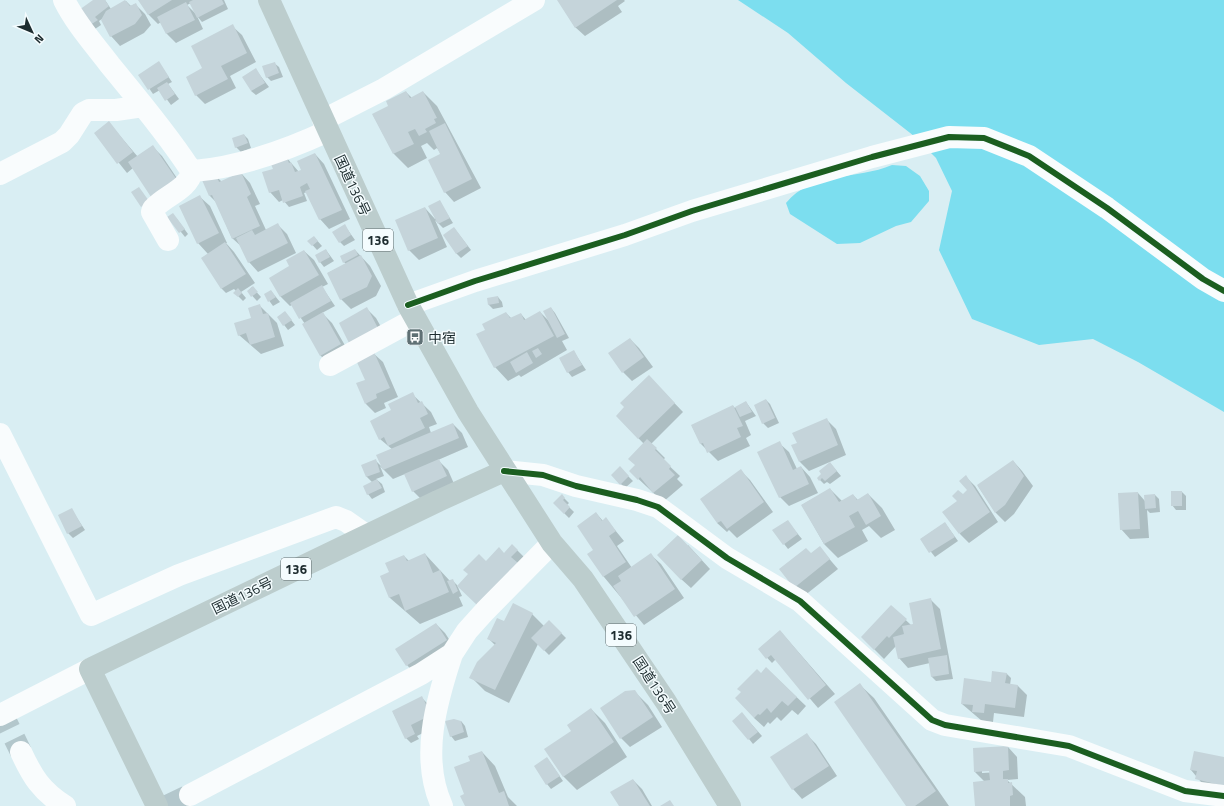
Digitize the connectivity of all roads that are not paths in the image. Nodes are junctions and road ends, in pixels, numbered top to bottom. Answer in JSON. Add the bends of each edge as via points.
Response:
{"nodes":[{"id":1,"x":64,"y":0,"type":"edge"},
{"id":2,"x":269,"y":0,"type":"edge"},
{"id":3,"x":534,"y":0,"type":"edge"},
{"id":4,"x":143,"y":106,"type":"junction"},
{"id":5,"x":326,"y":126,"type":"junction"},
{"id":6,"x":193,"y":170,"type":"junction"},
{"id":7,"x":0,"y":174,"type":"edge"},
{"id":8,"x":168,"y":240,"type":"dead end"},
{"id":9,"x":1224,"y":290,"type":"edge"},
{"id":10,"x":411,"y":312,"type":"junction"},
{"id":11,"x":330,"y":365,"type":"dead end"},
{"id":12,"x":0,"y":434,"type":"edge"},
{"id":13,"x":504,"y":471,"type":"junction"},
{"id":14,"x":366,"y":536,"type":"junction"},
{"id":15,"x":552,"y":543,"type":"junction"},
{"id":16,"x":452,"y":654,"type":"junction"},
{"id":17,"x":90,"y":669,"type":"junction"},
{"id":18,"x":0,"y":715,"type":"edge"},
{"id":19,"x":21,"y":752,"type":"tunnel mouth"},
{"id":20,"x":190,"y":795,"type":"tunnel mouth"},
{"id":21,"x":1224,"y":796,"type":"edge"},
{"id":22,"x":65,"y":806,"type":"edge"},
{"id":23,"x":157,"y":806,"type":"edge"},
{"id":24,"x":442,"y":806,"type":"edge"},
{"id":25,"x":730,"y":806,"type":"edge"}],
"edges":[{"from":1,"to":4,"type":"street","via":[[70,13]]},
{"from":2,"to":5,"type":"highway","name":"国道136号","number":"136"},
{"from":3,"to":5,"type":"street"},
{"from":4,"to":6,"type":"street"},
{"from":4,"to":7,"type":"street","via":[[89,110],[83,113],[62,142]]},
{"from":5,"to":6,"type":"street","via":[[301,144],[239,163]]},
{"from":5,"to":10,"type":"highway","name":"国道136号","number":"136"},
{"from":6,"to":8,"type":"street","via":[[184,186],[153,208],[152,212]]},
{"from":9,"to":10,"type":"street","via":[[1203,279],[1107,208],[1029,156],[984,138],[949,137],[872,157],[692,211],[475,281]]},
{"from":10,"to":11,"type":"street"},
{"from":10,"to":13,"type":"highway","name":"国道136号","number":"136"},
{"from":12,"to":14,"type":"street","via":[[90,615],[179,575],[336,517]]},
{"from":13,"to":14,"type":"highway","name":"国道136号","number":"136"},
{"from":13,"to":15,"type":"highway","name":"国道136号","number":"136"},
{"from":13,"to":21,"type":"street","via":[[543,475],[658,507],[727,558],[800,601],[932,720],[945,725],[1069,746],[1184,791]]},
{"from":14,"to":17,"type":"highway","name":"国道136号","number":"136"},
{"from":15,"to":16,"type":"street","via":[[485,611],[467,631]]},
{"from":15,"to":25,"type":"highway","name":"国道136号","number":"136","via":[[601,605],[666,702]]},
{"from":16,"to":20,"type":"street","via":[[400,685]]},
{"from":16,"to":24,"type":"street","via":[[440,690],[432,732],[432,770],[435,790]]},
{"from":17,"to":18,"type":"street"},
{"from":17,"to":23,"type":"highway"},
{"from":19,"to":22,"type":"street","via":[[32,776],[42,788]]}]}
